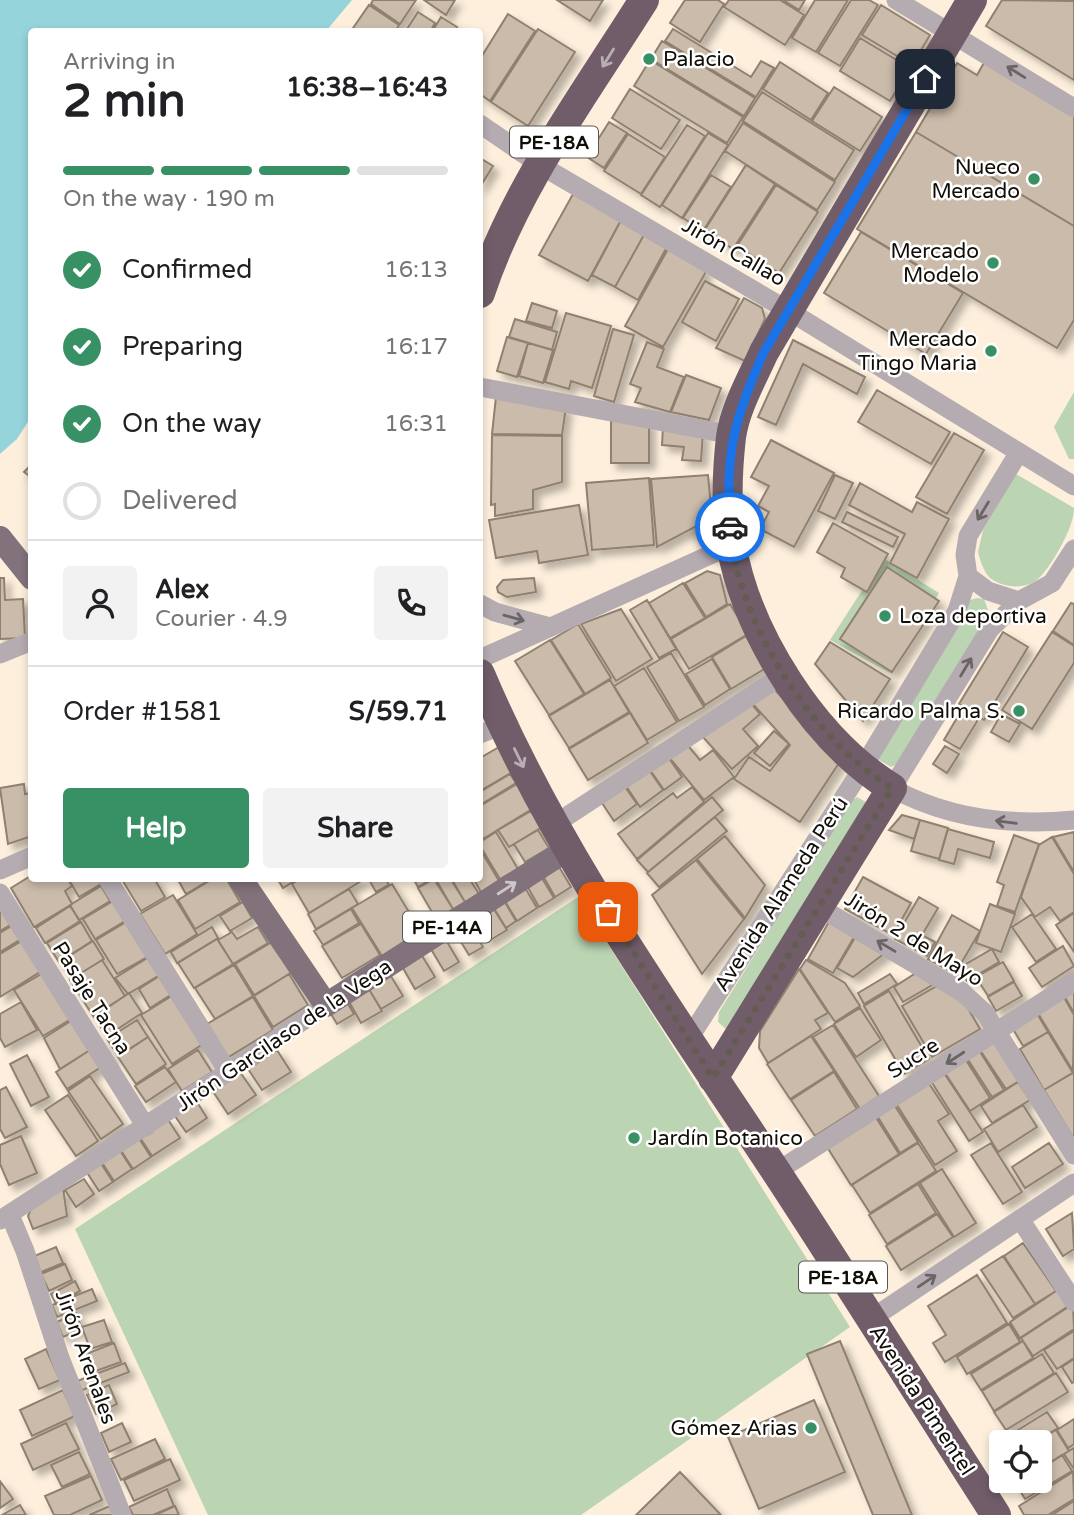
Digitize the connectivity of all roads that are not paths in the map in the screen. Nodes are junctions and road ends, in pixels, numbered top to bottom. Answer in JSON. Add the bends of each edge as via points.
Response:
{"nodes":[{"id":1,"x":644,"y":0,"type":"edge"},
{"id":2,"x":896,"y":0,"type":"edge"},
{"id":3,"x":972,"y":0,"type":"edge"},
{"id":4,"x":952,"y":33,"type":"junction"},
{"id":5,"x":1074,"y":108,"type":"edge"},
{"id":6,"x":483,"y":126,"type":"edge"},
{"id":7,"x":540,"y":164,"type":"junction"},
{"id":8,"x":486,"y":253,"type":"edge"},
{"id":9,"x":483,"y":273,"type":"edge"},
{"id":10,"x":789,"y":311,"type":"junction"},
{"id":11,"x":483,"y":388,"type":"edge"},
{"id":12,"x":732,"y":435,"type":"junction"},
{"id":13,"x":1019,"y":452,"type":"junction"},
{"id":14,"x":1074,"y":486,"type":"edge"},
{"id":15,"x":0,"y":538,"type":"edge"},
{"id":16,"x":732,"y":545,"type":"junction"},
{"id":17,"x":1074,"y":549,"type":"edge"},
{"id":18,"x":28,"y":573,"type":"edge"},
{"id":19,"x":968,"y":576,"type":"junction"},
{"id":20,"x":1019,"y":601,"type":"junction"},
{"id":21,"x":483,"y":606,"type":"edge"},
{"id":22,"x":550,"y":627,"type":"junction"},
{"id":23,"x":28,"y":644,"type":"edge"},
{"id":24,"x":0,"y":654,"type":"edge"},
{"id":25,"x":483,"y":658,"type":"edge"},
{"id":26,"x":783,"y":675,"type":"junction"},
{"id":27,"x":483,"y":689,"type":"edge"},
{"id":28,"x":491,"y":730,"type":"edge"},
{"id":29,"x":862,"y":769,"type":"junction"},
{"id":30,"x":892,"y":788,"type":"junction"},
{"id":31,"x":1074,"y":820,"type":"edge"},
{"id":32,"x":561,"y":836,"type":"junction"},
{"id":33,"x":28,"y":858,"type":"edge"},
{"id":34,"x":0,"y":870,"type":"edge"},
{"id":35,"x":110,"y":882,"type":"edge"},
{"id":36,"x":243,"y":882,"type":"edge"},
{"id":37,"x":0,"y":893,"type":"edge"},
{"id":38,"x":819,"y":906,"type":"junction"},
{"id":39,"x":1074,"y":982,"type":"edge"},
{"id":40,"x":326,"y":1005,"type":"junction"},
{"id":41,"x":997,"y":1031,"type":"junction"},
{"id":42,"x":688,"y":1040,"type":"junction"},
{"id":43,"x":229,"y":1072,"type":"junction"},
{"id":44,"x":713,"y":1078,"type":"junction"},
{"id":45,"x":146,"y":1126,"type":"junction"},
{"id":46,"x":1074,"y":1154,"type":"edge"},
{"id":47,"x":776,"y":1172,"type":"junction"},
{"id":48,"x":1074,"y":1183,"type":"edge"},
{"id":49,"x":5,"y":1218,"type":"edge"},
{"id":50,"x":1020,"y":1219,"type":"junction"},
{"id":51,"x":1074,"y":1302,"type":"edge"},
{"id":52,"x":871,"y":1319,"type":"junction"},
{"id":53,"x":121,"y":1515,"type":"edge"},
{"id":54,"x":996,"y":1515,"type":"edge"}],
"edges":[{"from":1,"to":7,"type":"highway","number":"PE-18A","one_way":true},
{"from":2,"to":4,"type":"street"},
{"from":3,"to":4,"type":"highway"},
{"from":5,"to":4,"type":"street","one_way":true},
{"from":4,"to":10,"type":"highway"},
{"from":6,"to":7,"type":"street","name":"Jirón Callao"},
{"from":7,"to":8,"type":"highway","number":"PE-18A"},
{"from":7,"to":10,"type":"street","name":"Jirón Callao"},
{"from":8,"to":9,"type":"highway","number":"PE-18A"},
{"from":10,"to":12,"type":"highway","via":[[759,364]]},
{"from":10,"to":13,"type":"street","name":"Jirón Callao"},
{"from":11,"to":12,"type":"street"},
{"from":12,"to":16,"type":"highway","via":[[727,494]]},
{"from":13,"to":14,"type":"street","name":"Jirón Callao"},
{"from":13,"to":19,"type":"street","name":"Avenida Alameda Perú","one_way":true,"via":[[968,536]]},
{"from":15,"to":18,"type":"main road"},
{"from":16,"to":22,"type":"street"},
{"from":16,"to":26,"type":"highway","via":[[764,640]]},
{"from":17,"to":20,"type":"street","name":"Avenida Alameda Perú","via":[[1052,583]]},
{"from":19,"to":20,"type":"street","via":[[988,591]]},
{"from":19,"to":29,"type":"street","name":"Avenida Alameda Perú","via":[[957,611]]},
{"from":30,"to":20,"type":"street","name":"Avenida Alameda Perú","one_way":true,"via":[[989,629]]},
{"from":21,"to":22,"type":"street","one_way":true},
{"from":22,"to":25,"type":"street"},
{"from":23,"to":24,"type":"street"},
{"from":26,"to":29,"type":"highway","via":[[826,732]]},
{"from":26,"to":32,"type":"street"},
{"from":27,"to":28,"type":"highway","name":"Avenida Pimentel","number":"PE-18A"},
{"from":28,"to":32,"type":"highway","name":"Avenida Pimentel","number":"PE-18A","one_way":true},
{"from":29,"to":30,"type":"highway"},
{"from":29,"to":42,"type":"street","name":"Avenida Alameda Perú"},
{"from":31,"to":30,"type":"street","one_way":true,"via":[[1030,824],[987,819],[940,809]]},
{"from":30,"to":38,"type":"highway","name":"Avenida Alameda Perú"},
{"from":40,"to":32,"type":"main road","name":"Jirón Garcilaso de la Vega","number":"PE-14A","one_way":true},
{"from":32,"to":42,"type":"highway","name":"Avenida Pimentel","number":"PE-18A"},
{"from":33,"to":34,"type":"street"},
{"from":35,"to":43,"type":"street"},
{"from":36,"to":40,"type":"main road"},
{"from":37,"to":45,"type":"street","name":"Pasaje Tacna"},
{"from":41,"to":38,"type":"street","name":"Jirón 2 de Mayo","one_way":true,"via":[[962,992]]},
{"from":38,"to":44,"type":"highway","name":"Avenida Alameda Perú"},
{"from":39,"to":41,"type":"street","name":"Sucre"},
{"from":40,"to":43,"type":"street","name":"Jirón Garcilaso de la Vega"},
{"from":41,"to":46,"type":"street","name":"Jirón 2 de Mayo"},
{"from":41,"to":47,"type":"street","name":"Sucre","one_way":true},
{"from":42,"to":44,"type":"highway","name":"Avenida Pimentel","number":"PE-18A"},
{"from":43,"to":45,"type":"street","name":"Jirón Garcilaso de la Vega"},
{"from":44,"to":47,"type":"highway","name":"Avenida Pimentel","number":"PE-18A"},
{"from":45,"to":49,"type":"street","name":"Jirón Garcilaso de la Vega"},
{"from":47,"to":52,"type":"highway","name":"Avenida Pimentel","number":"PE-18A"},
{"from":48,"to":50,"type":"street"},
{"from":49,"to":53,"type":"street","name":"Jirón Arenales","via":[[25,1251],[60,1358]]},
{"from":50,"to":51,"type":"street"},
{"from":52,"to":50,"type":"street","one_way":true},
{"from":52,"to":54,"type":"highway","name":"Avenida Pimentel","number":"PE-18A"}]}
